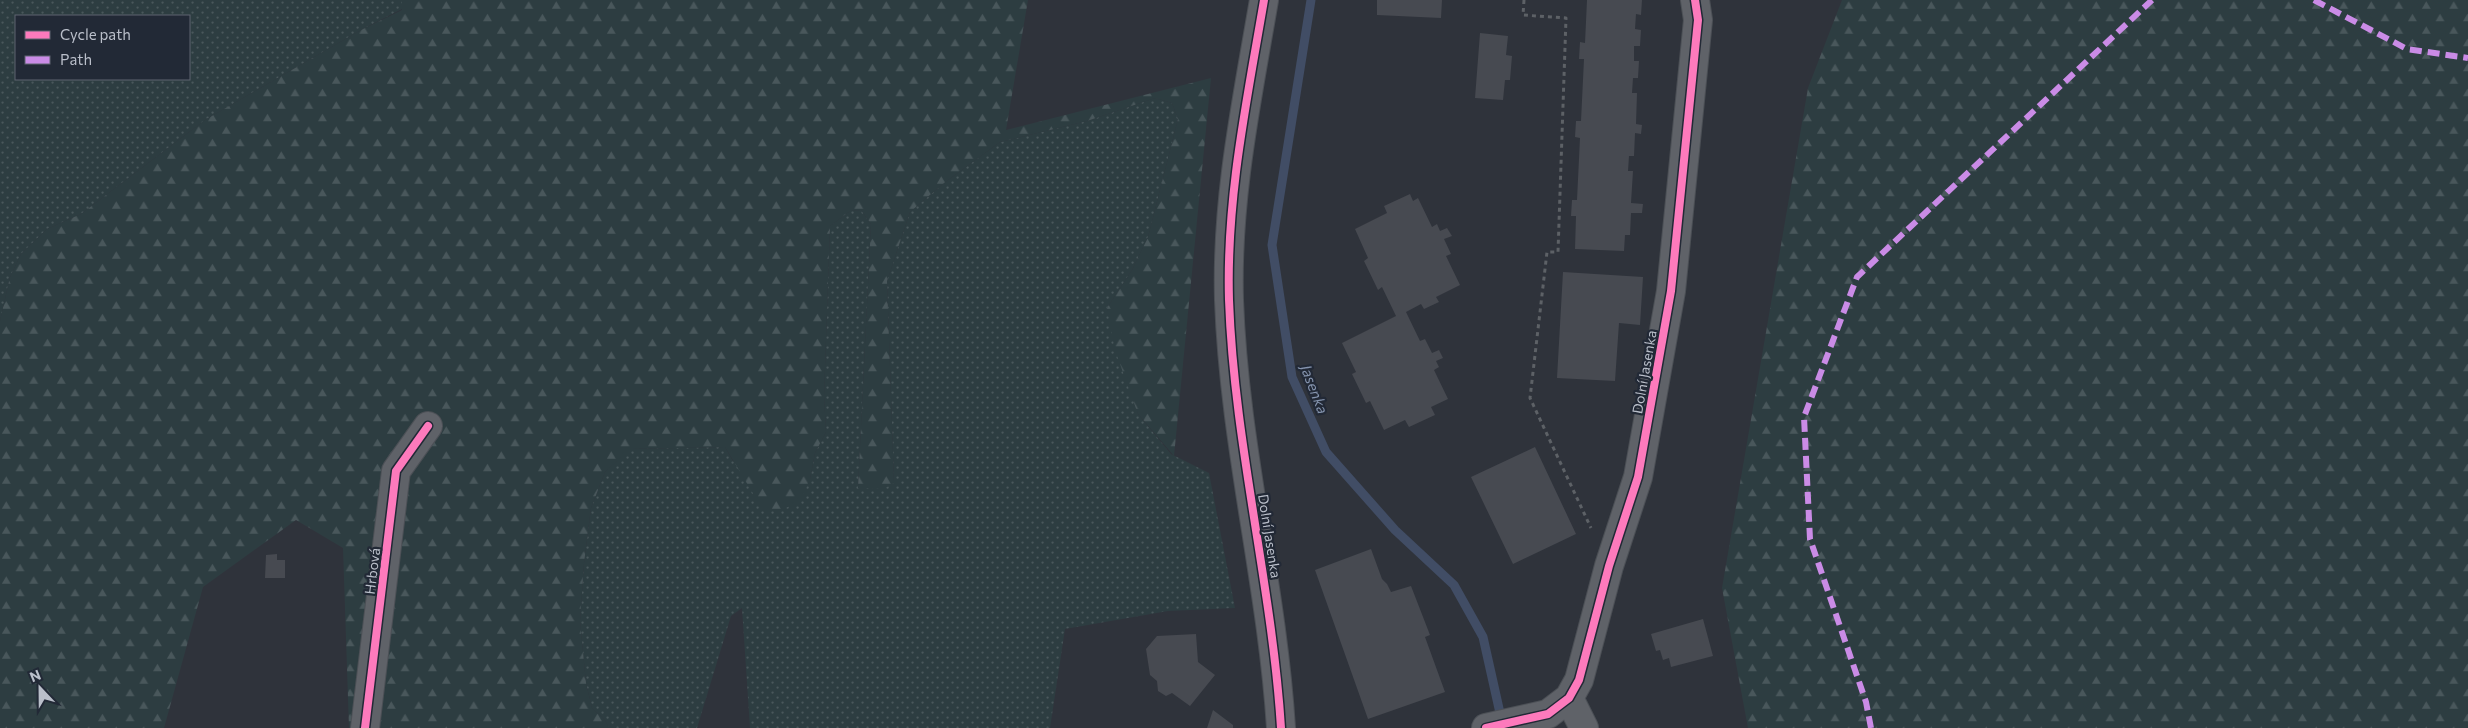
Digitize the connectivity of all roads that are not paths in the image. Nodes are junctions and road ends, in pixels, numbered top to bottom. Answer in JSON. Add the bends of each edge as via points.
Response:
{"nodes":[{"id":1,"x":1264,"y":0,"type":"edge"},
{"id":2,"x":1696,"y":0,"type":"edge"},
{"id":3,"x":428,"y":426,"type":"dead end"},
{"id":4,"x":1569,"y":698,"type":"junction"},
{"id":5,"x":365,"y":728,"type":"edge"},
{"id":6,"x":1281,"y":728,"type":"edge"},
{"id":7,"x":1486,"y":728,"type":"edge"},
{"id":8,"x":1584,"y":728,"type":"edge"}],
"edges":[{"from":1,"to":6,"type":"street","name":"Dolní Jasenka","via":[[1230,211],[1230,301],[1245,455],[1272,640]]},
{"from":2,"to":4,"type":"street","name":"Dolní Jasenka","via":[[1698,20],[1671,292],[1638,477],[1609,566],[1579,680]]},
{"from":3,"to":5,"type":"street","name":"Hrbová","via":[[396,470]]},
{"from":4,"to":7,"type":"street","name":"Dolní Jasenka","via":[[1548,714]]},
{"from":4,"to":8,"type":"street"}]}
